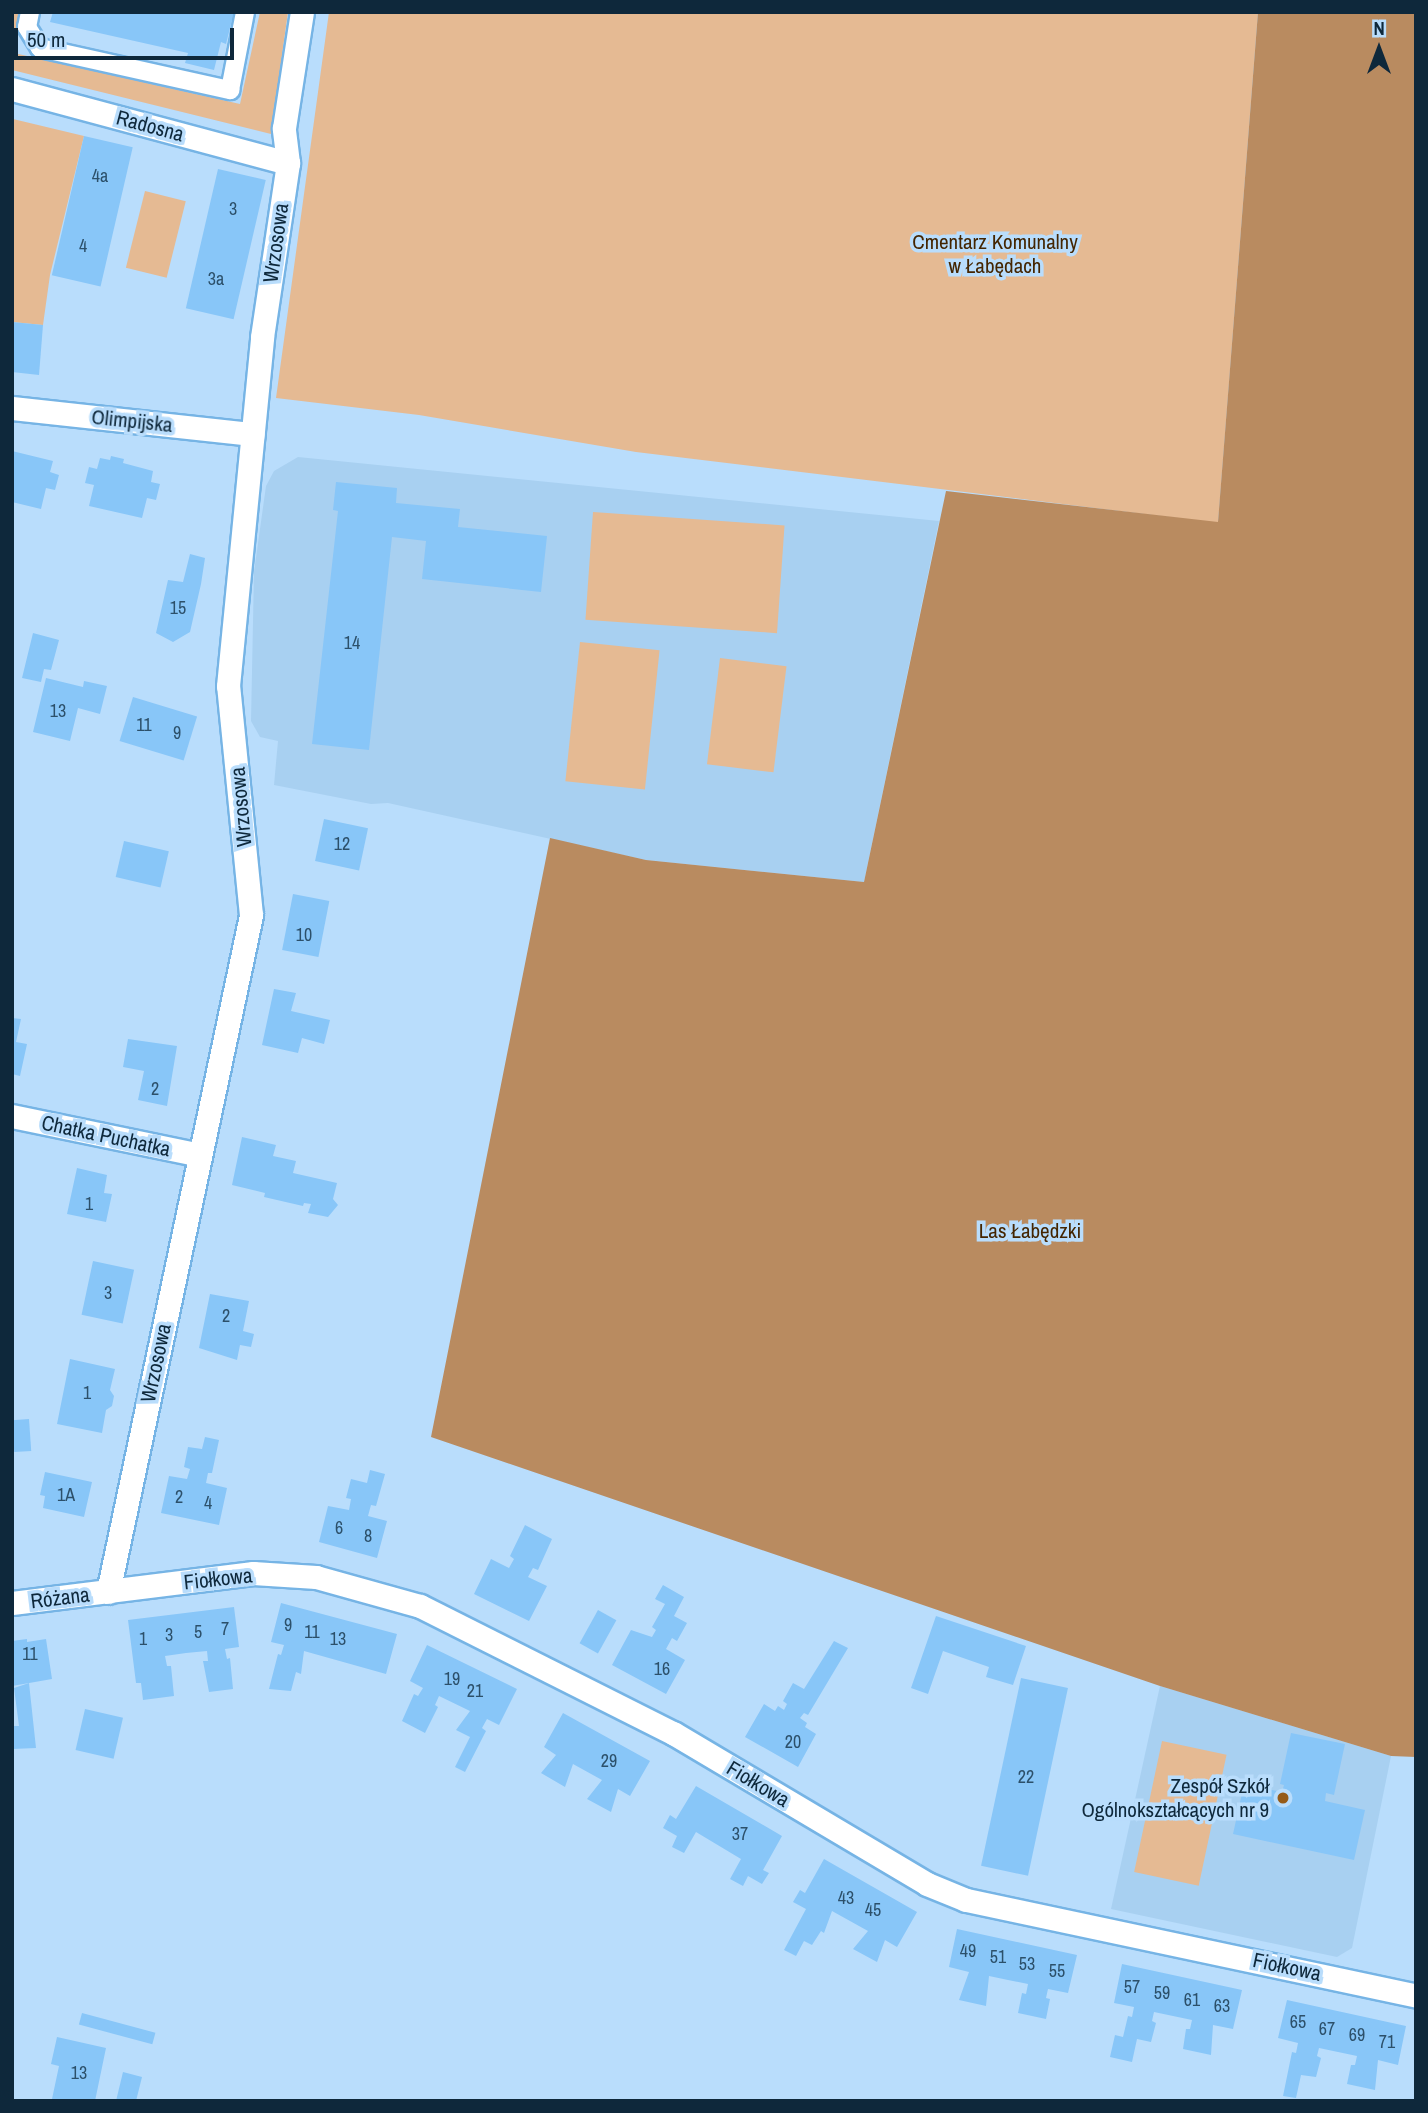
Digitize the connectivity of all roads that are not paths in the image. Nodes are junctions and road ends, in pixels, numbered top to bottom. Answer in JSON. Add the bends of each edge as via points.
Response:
{"nodes":[{"id":1,"x":30,"y":12,"type":"edge"},
{"id":2,"x":245,"y":12,"type":"edge"},
{"id":3,"x":302,"y":12,"type":"edge"},
{"id":4,"x":12,"y":89,"type":"edge"},
{"id":5,"x":288,"y":163,"type":"junction"},
{"id":6,"x":12,"y":408,"type":"edge"},
{"id":7,"x":253,"y":433,"type":"junction"},
{"id":8,"x":12,"y":1116,"type":"edge"},
{"id":9,"x":200,"y":1155,"type":"junction"},
{"id":10,"x":108,"y":1592,"type":"junction"},
{"id":11,"x":12,"y":1603,"type":"edge"},
{"id":12,"x":1416,"y":1996,"type":"edge"}],
"edges":[{"from":1,"to":2,"type":"street","via":[[27,27],[40,48],[230,90]]},
{"from":3,"to":5,"type":"street","name":"Wrzosowa","via":[[285,119]]},
{"from":4,"to":5,"type":"street","name":"Radosna"},
{"from":5,"to":7,"type":"street","name":"Wrzosowa"},
{"from":6,"to":7,"type":"street","name":"Olimpijska"},
{"from":7,"to":9,"type":"street","name":"Wrzosowa","via":[[228,686],[251,915]]},
{"from":8,"to":9,"type":"street","name":"Chatka Puchatka"},
{"from":9,"to":10,"type":"street","name":"Wrzosowa"},
{"from":10,"to":11,"type":"street","name":"Różana"},
{"from":10,"to":12,"type":"street","name":"Fiołkowa","via":[[253,1573],[316,1577],[420,1606],[673,1733],[927,1885],[966,1900]]}]}
